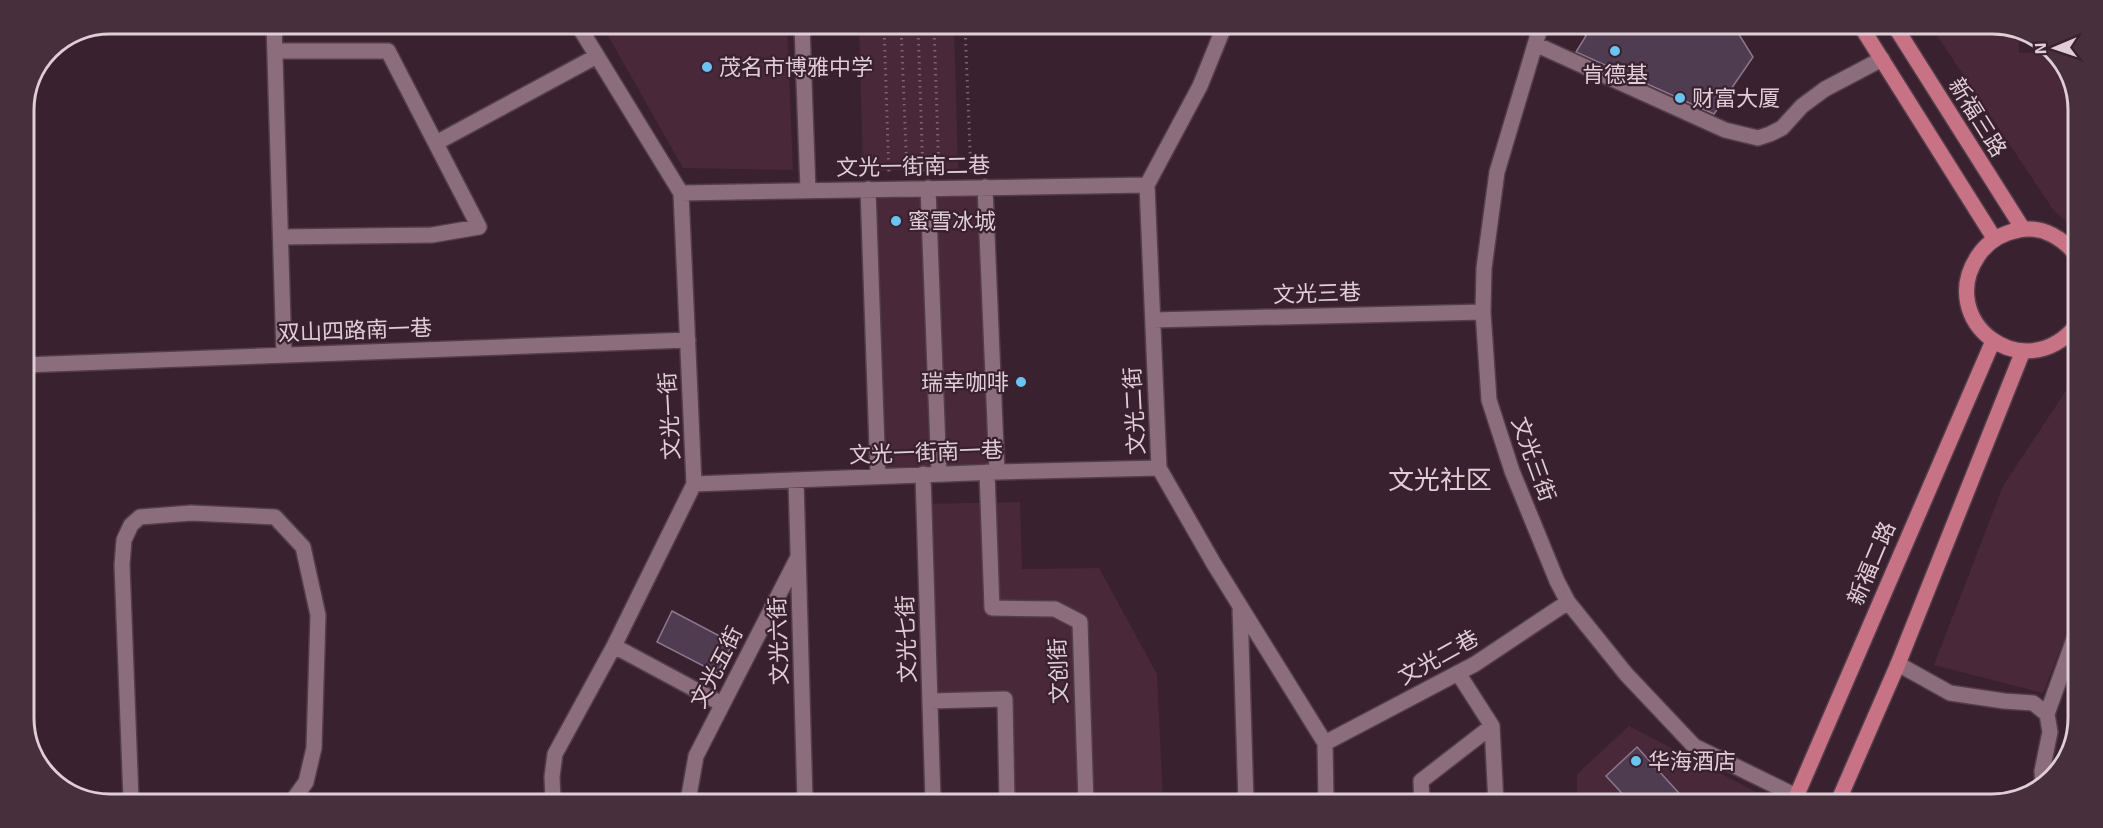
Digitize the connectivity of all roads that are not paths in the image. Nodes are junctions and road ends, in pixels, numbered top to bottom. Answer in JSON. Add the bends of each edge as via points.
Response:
{"nodes":[{"id":1,"x":274,"y":34,"type":"edge"},
{"id":2,"x":584,"y":34,"type":"edge"},
{"id":3,"x":802,"y":34,"type":"edge"},
{"id":4,"x":1221,"y":34,"type":"edge"},
{"id":5,"x":1537,"y":34,"type":"edge"},
{"id":6,"x":1542,"y":34,"type":"edge"},
{"id":7,"x":1867,"y":34,"type":"edge"},
{"id":8,"x":1900,"y":34,"type":"edge"},
{"id":9,"x":275,"y":51,"type":"junction"},
{"id":10,"x":597,"y":56,"type":"junction"},
{"id":11,"x":1882,"y":59,"type":"junction"},
{"id":12,"x":436,"y":143,"type":"junction"},
{"id":13,"x":1147,"y":185,"type":"junction"},
{"id":14,"x":986,"y":187,"type":"junction"},
{"id":15,"x":930,"y":188,"type":"junction"},
{"id":16,"x":868,"y":189,"type":"junction"},
{"id":17,"x":808,"y":190,"type":"junction"},
{"id":18,"x":681,"y":193,"type":"junction"},
{"id":19,"x":2022,"y":229,"type":"junction"},
{"id":20,"x":280,"y":237,"type":"junction"},
{"id":21,"x":1994,"y":238,"type":"junction"},
{"id":22,"x":2068,"y":245,"type":"edge"},
{"id":23,"x":1483,"y":312,"type":"junction"},
{"id":24,"x":1153,"y":320,"type":"junction"},
{"id":25,"x":2068,"y":336,"type":"edge"},
{"id":26,"x":688,"y":340,"type":"junction"},
{"id":27,"x":1994,"y":342,"type":"junction"},
{"id":28,"x":2023,"y":351,"type":"junction"},
{"id":29,"x":284,"y":355,"type":"junction"},
{"id":30,"x":34,"y":365,"type":"edge"},
{"id":31,"x":1160,"y":468,"type":"junction"},
{"id":32,"x":992,"y":472,"type":"junction"},
{"id":33,"x":923,"y":474,"type":"junction"},
{"id":34,"x":939,"y":474,"type":"junction"},
{"id":35,"x":878,"y":476,"type":"junction"},
{"id":36,"x":796,"y":480,"type":"junction"},
{"id":37,"x":694,"y":484,"type":"junction"},
{"id":38,"x":798,"y":558,"type":"junction"},
{"id":39,"x":1568,"y":602,"type":"junction"},
{"id":40,"x":1240,"y":606,"type":"junction"},
{"id":41,"x":614,"y":646,"type":"junction"},
{"id":42,"x":2068,"y":656,"type":"edge"},
{"id":43,"x":1898,"y":664,"type":"junction"},
{"id":44,"x":1458,"y":673,"type":"junction"},
{"id":45,"x":930,"y":701,"type":"junction"},
{"id":46,"x":722,"y":704,"type":"junction"},
{"id":47,"x":2047,"y":714,"type":"junction"},
{"id":48,"x":1492,"y":726,"type":"junction"},
{"id":49,"x":1325,"y":743,"type":"junction"},
{"id":50,"x":2042,"y":774,"type":"edge"},
{"id":51,"x":131,"y":794,"type":"edge"},
{"id":52,"x":297,"y":794,"type":"edge"},
{"id":53,"x":553,"y":794,"type":"edge"},
{"id":54,"x":689,"y":794,"type":"edge"},
{"id":55,"x":805,"y":794,"type":"edge"},
{"id":56,"x":933,"y":794,"type":"edge"},
{"id":57,"x":1006,"y":794,"type":"edge"},
{"id":58,"x":1086,"y":794,"type":"edge"},
{"id":59,"x":1246,"y":794,"type":"edge"},
{"id":60,"x":1326,"y":794,"type":"edge"},
{"id":61,"x":1422,"y":794,"type":"edge"},
{"id":62,"x":1496,"y":794,"type":"edge"},
{"id":63,"x":1783,"y":794,"type":"edge"},
{"id":64,"x":1797,"y":794,"type":"edge"},
{"id":65,"x":1841,"y":794,"type":"edge"}],
"edges":[{"from":1,"to":9,"type":"street"},
{"from":2,"to":10,"type":"street","name":"文光一街"},
{"from":3,"to":17,"type":"street"},
{"from":4,"to":13,"type":"street","via":[[1200,86]]},
{"from":5,"to":23,"type":"street","name":"文光三街","via":[[1497,172],[1484,267]]},
{"from":6,"to":11,"type":"street","via":[[1725,130],[1758,138],[1782,128],[1825,89]]},
{"from":7,"to":11,"type":"main road"},
{"from":8,"to":19,"type":"main road","name":"新福三路"},
{"from":9,"to":12,"type":"street","via":[[388,51]]},
{"from":9,"to":20,"type":"street"},
{"from":10,"to":12,"type":"street"},
{"from":10,"to":18,"type":"street","name":"文光一街"},
{"from":11,"to":21,"type":"main road"},
{"from":12,"to":20,"type":"street","via":[[479,227],[432,235]]},
{"from":13,"to":14,"type":"street","name":"文光一街南二巷"},
{"from":13,"to":24,"type":"street","name":"文光二街"},
{"from":14,"to":15,"type":"street","name":"文光一街南二巷"},
{"from":14,"to":32,"type":"street"},
{"from":15,"to":16,"type":"street","name":"文光一街南二巷"},
{"from":15,"to":34,"type":"street"},
{"from":16,"to":17,"type":"street","name":"文光一街南二巷"},
{"from":16,"to":35,"type":"street"},
{"from":17,"to":18,"type":"street","name":"文光一街南二巷"},
{"from":18,"to":26,"type":"street","name":"文光一街"},
{"from":19,"to":21,"type":"main road"},
{"from":19,"to":22,"type":"main road","via":[[2055,235]]},
{"from":20,"to":29,"type":"street"},
{"from":21,"to":27,"type":"main road","via":[[1971,266],[1966,286],[1969,308],[1978,327]]},
{"from":23,"to":24,"type":"street","name":"文光三巷"},
{"from":23,"to":39,"type":"street","name":"文光三街","via":[[1489,400],[1512,471]]},
{"from":24,"to":31,"type":"street","name":"文光二街"},
{"from":25,"to":28,"type":"main road","via":[[2055,345]]},
{"from":26,"to":29,"type":"street","name":"双山四路南一巷"},
{"from":26,"to":37,"type":"street","name":"文光一街"},
{"from":27,"to":28,"type":"main road"},
{"from":27,"to":64,"type":"main road","name":"新福二路"},
{"from":28,"to":43,"type":"main road"},
{"from":29,"to":30,"type":"street","name":"双山四路南一巷"},
{"from":31,"to":32,"type":"street","name":"文光一街南一巷"},
{"from":31,"to":40,"type":"street","name":"文光二街"},
{"from":32,"to":34,"type":"street","name":"文光一街南一巷"},
{"from":32,"to":58,"type":"street","name":"文创街","via":[[992,608],[1055,609],[1080,622]]},
{"from":33,"to":34,"type":"street","name":"文光一街南一巷"},
{"from":33,"to":35,"type":"street","name":"文光一街南一巷"},
{"from":33,"to":45,"type":"street","name":"文光七街"},
{"from":35,"to":36,"type":"street","name":"文光一街南一巷"},
{"from":36,"to":37,"type":"street","name":"文光一街南一巷"},
{"from":36,"to":38,"type":"street","name":"文光六街"},
{"from":37,"to":41,"type":"street","name":"文光一街"},
{"from":38,"to":46,"type":"street","name":"文光五街"},
{"from":38,"to":55,"type":"street","name":"文光六街"},
{"from":39,"to":44,"type":"street","name":"文光二巷"},
{"from":39,"to":63,"type":"street","name":"文光三街","via":[[1626,674],[1694,746]]},
{"from":40,"to":49,"type":"street","name":"文光二街"},
{"from":40,"to":59,"type":"street"},
{"from":41,"to":46,"type":"street"},
{"from":41,"to":53,"type":"street","name":"文光一街","via":[[555,754]]},
{"from":42,"to":47,"type":"street"},
{"from":43,"to":47,"type":"street","via":[[1950,693],[2033,703]]},
{"from":43,"to":65,"type":"main road"},
{"from":44,"to":48,"type":"street"},
{"from":44,"to":49,"type":"street","name":"文光二巷"},
{"from":45,"to":56,"type":"street","name":"文光七街"},
{"from":45,"to":57,"type":"street","via":[[1005,699]]},
{"from":46,"to":54,"type":"street","name":"文光五街","via":[[696,756]]},
{"from":47,"to":50,"type":"street","via":[[2050,732]]},
{"from":48,"to":61,"type":"street","via":[[1421,781]]},
{"from":48,"to":62,"type":"street"},
{"from":49,"to":60,"type":"street"},
{"from":51,"to":52,"type":"street","via":[[124,540],[140,517],[191,513],[275,517],[303,547],[318,615],[314,748],[306,782]]}]}
